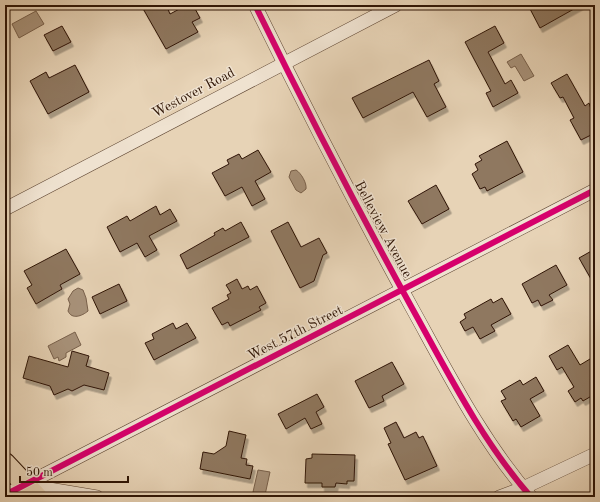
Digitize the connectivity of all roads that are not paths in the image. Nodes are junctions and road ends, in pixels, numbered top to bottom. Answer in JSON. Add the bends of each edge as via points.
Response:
{"nodes":[{"id":1,"x":255,"y":5,"type":"edge"},
{"id":2,"x":396,"y":5,"type":"edge"},
{"id":3,"x":283,"y":64,"type":"junction"},
{"id":4,"x":595,"y":190,"type":"edge"},
{"id":5,"x":5,"y":209,"type":"edge"},
{"id":6,"x":402,"y":290,"type":"junction"},
{"id":7,"x":595,"y":454,"type":"edge"},
{"id":8,"x":5,"y":463,"type":"edge"},
{"id":9,"x":31,"y":491,"type":"edge"},
{"id":10,"x":527,"y":492,"type":"edge"},
{"id":11,"x":5,"y":495,"type":"edge"},
{"id":12,"x":96,"y":497,"type":"edge"},
{"id":13,"x":499,"y":497,"type":"edge"}],
"edges":[{"from":1,"to":3,"type":"street","name":"Belleview Avenue"},
{"from":2,"to":3,"type":"street","name":"Westover Road"},
{"from":3,"to":5,"type":"street","name":"Westover Road"},
{"from":3,"to":6,"type":"street","name":"Belleview Avenue"},
{"from":4,"to":6,"type":"street","name":"West 57th Street"},
{"from":6,"to":9,"type":"street","name":"West 57th Street"},
{"from":6,"to":10,"type":"street","name":"Belleview Avenue","via":[[462,399],[504,465]]},
{"from":7,"to":10,"type":"street"},
{"from":8,"to":9,"type":"main road"},
{"from":9,"to":11,"type":"street","name":"West 57th Street"},
{"from":9,"to":12,"type":"street"},
{"from":10,"to":13,"type":"street"}]}
